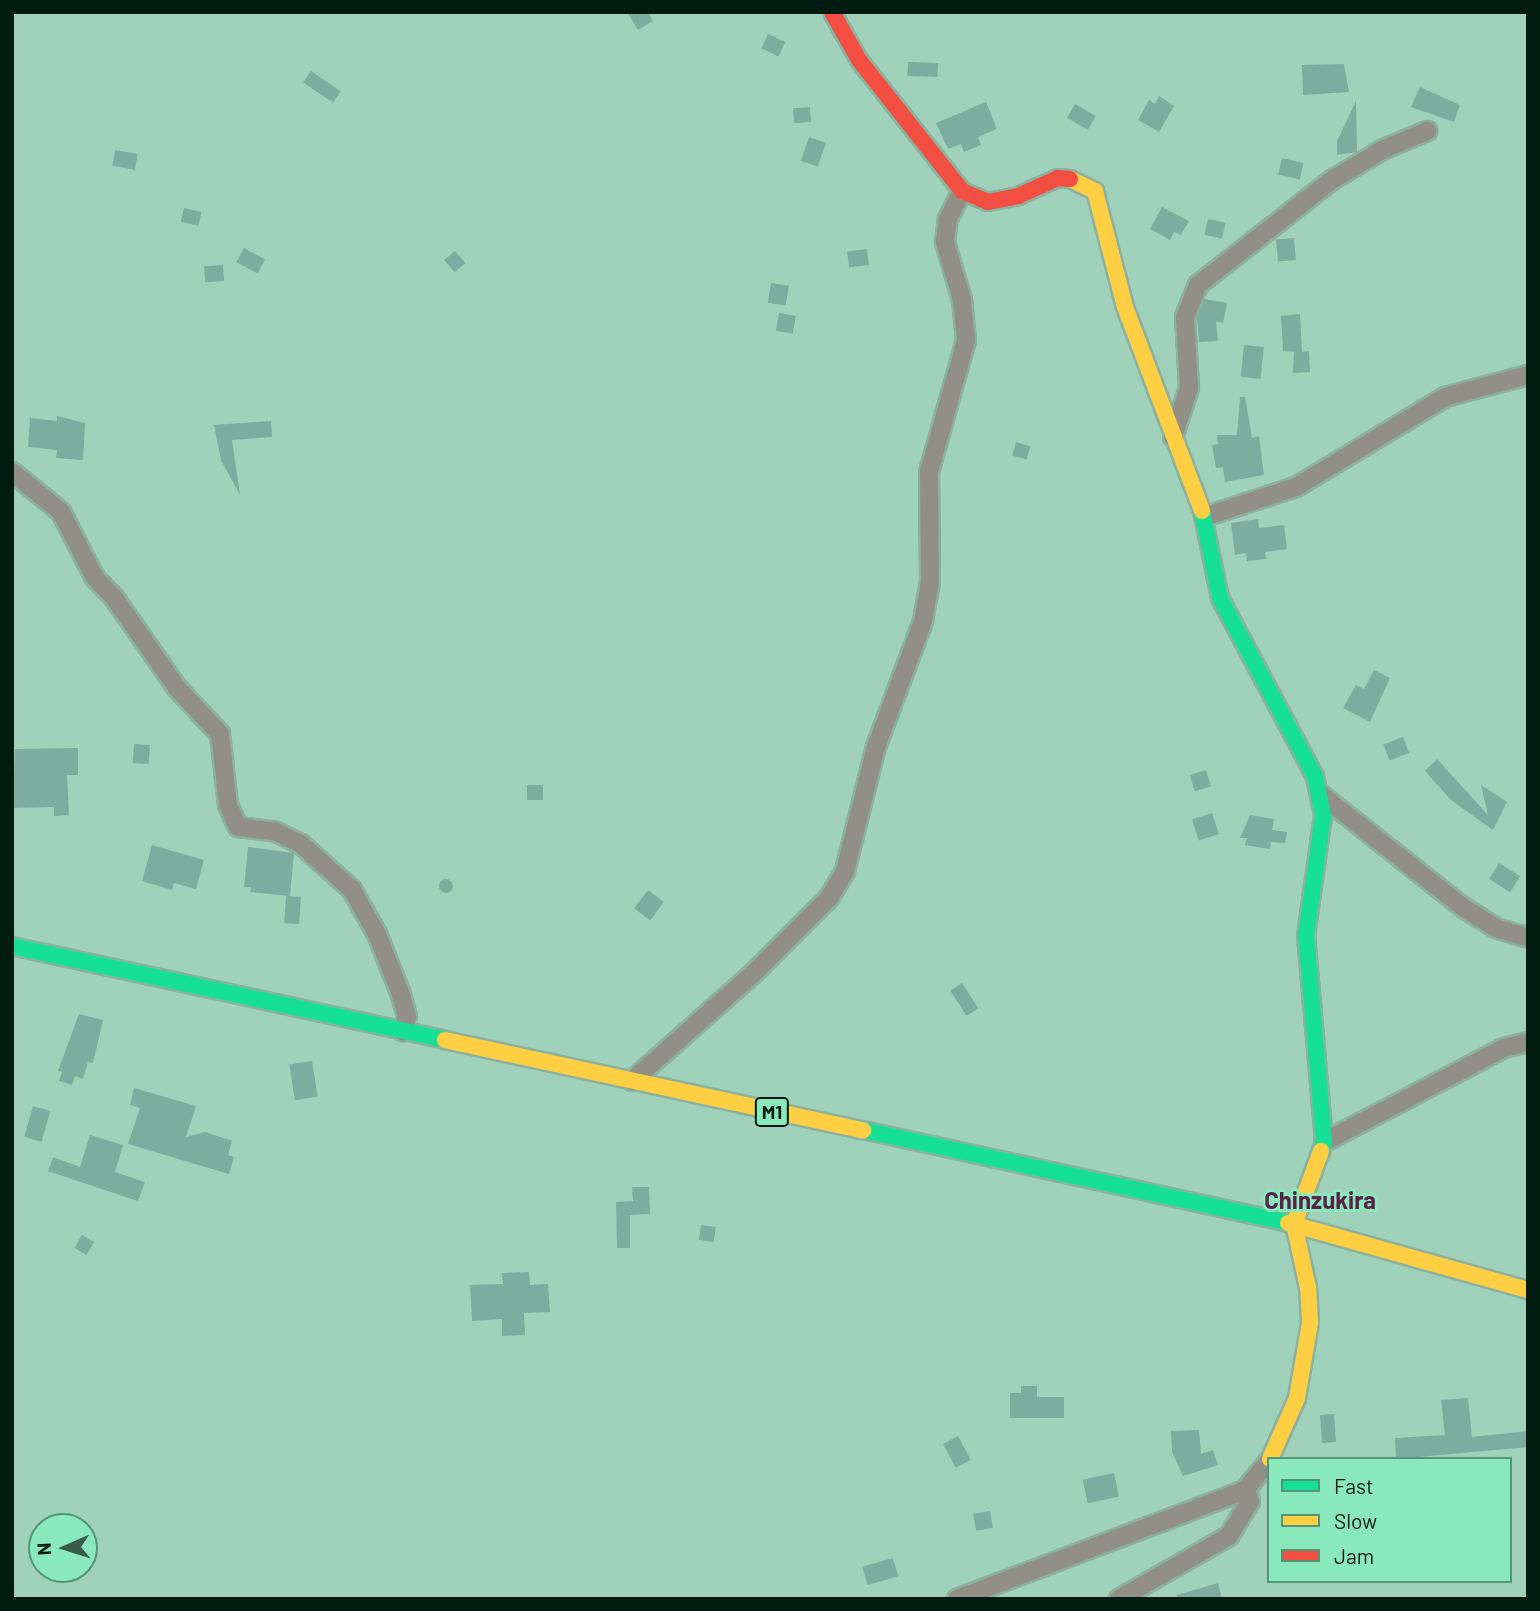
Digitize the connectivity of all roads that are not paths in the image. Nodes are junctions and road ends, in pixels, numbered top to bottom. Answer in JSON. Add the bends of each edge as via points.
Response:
{"nodes":[{"id":1,"x":832,"y":12,"type":"edge"},
{"id":2,"x":1427,"y":131,"type":"dead end"},
{"id":3,"x":962,"y":191,"type":"junction"},
{"id":4,"x":1528,"y":375,"type":"edge"},
{"id":5,"x":1173,"y":437,"type":"junction"},
{"id":6,"x":12,"y":472,"type":"edge"},
{"id":7,"x":1203,"y":517,"type":"junction"},
{"id":8,"x":1320,"y":794,"type":"junction"},
{"id":9,"x":1528,"y":938,"type":"edge"},
{"id":10,"x":12,"y":946,"type":"edge"},
{"id":11,"x":403,"y":1032,"type":"junction"},
{"id":12,"x":1528,"y":1042,"type":"edge"},
{"id":13,"x":632,"y":1081,"type":"junction"},
{"id":14,"x":1324,"y":1142,"type":"junction"},
{"id":15,"x":1294,"y":1224,"type":"junction"},
{"id":16,"x":1528,"y":1290,"type":"edge"},
{"id":17,"x":1270,"y":1457,"type":"edge"},
{"id":18,"x":1267,"y":1462,"type":"edge"},
{"id":19,"x":1245,"y":1490,"type":"junction"},
{"id":20,"x":998,"y":1593,"type":"edge"},
{"id":21,"x":957,"y":1599,"type":"edge"},
{"id":22,"x":1119,"y":1599,"type":"edge"}],
"edges":[{"from":1,"to":3,"type":"main road","via":[[859,60]]},
{"from":2,"to":5,"type":"street","via":[[1384,149],[1332,180],[1198,285],[1185,317],[1189,388]]},
{"from":3,"to":5,"type":"main road","via":[[988,202],[1017,196],[1058,178],[1079,180],[1095,191],[1125,307]]},
{"from":3,"to":13,"type":"street","via":[[948,219],[945,242],[962,300],[966,340],[929,472],[930,582],[923,621],[876,747],[845,871],[829,898],[766,961]]},
{"from":4,"to":7,"type":"street","via":[[1445,397],[1296,487]]},
{"from":5,"to":7,"type":"main road"},
{"from":6,"to":11,"type":"street","via":[[61,512],[95,578],[177,688],[220,734],[228,805],[238,827],[276,832],[300,844],[352,890],[377,934],[400,992],[408,1016]]},
{"from":7,"to":8,"type":"main road","via":[[1220,598]]},
{"from":8,"to":9,"type":"street","via":[[1464,908],[1496,928]]},
{"from":8,"to":14,"type":"main road","via":[[1323,816],[1306,935]]},
{"from":10,"to":11,"type":"main road","number":"M1"},
{"from":11,"to":13,"type":"main road","number":"M1"},
{"from":12,"to":14,"type":"street","via":[[1504,1048]]},
{"from":13,"to":15,"type":"main road","number":"M1"},
{"from":14,"to":15,"type":"main road"},
{"from":15,"to":16,"type":"main road","number":"M1"},
{"from":15,"to":17,"type":"main road","via":[[1308,1288],[1310,1323],[1297,1398]]},
{"from":18,"to":19,"type":"street"},
{"from":19,"to":20,"type":"street"},
{"from":19,"to":22,"type":"street","via":[[1251,1502],[1229,1536]]},
{"from":20,"to":21,"type":"street"}]}
